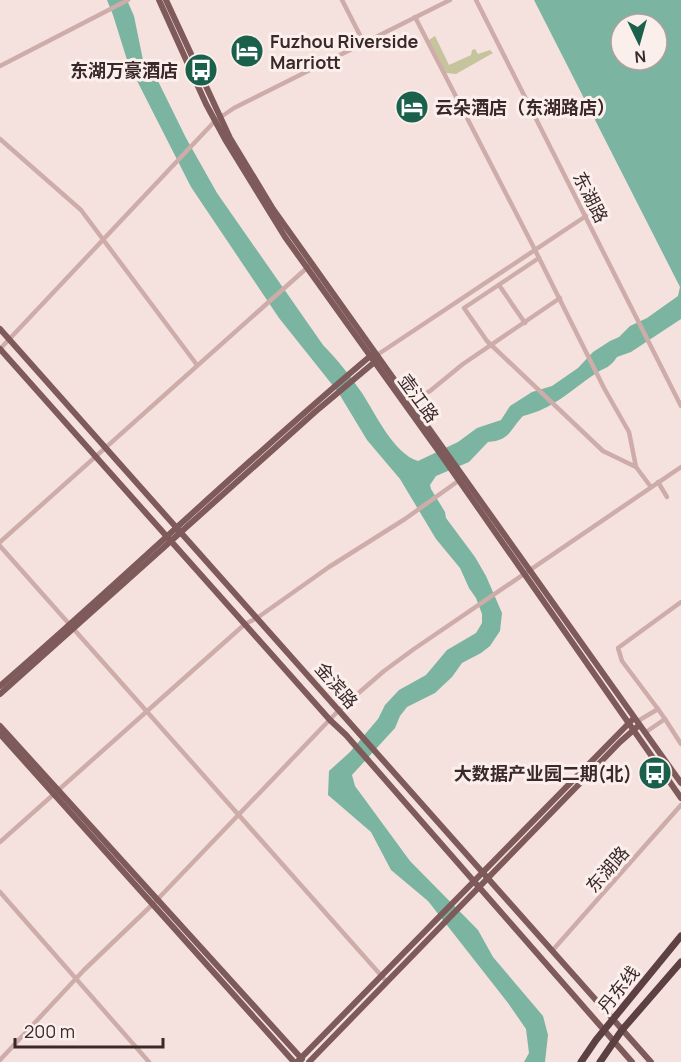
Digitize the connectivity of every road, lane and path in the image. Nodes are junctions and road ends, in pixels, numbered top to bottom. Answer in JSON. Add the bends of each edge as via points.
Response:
{"nodes":[{"id":1,"x":128,"y":0,"type":"edge"},
{"id":2,"x":159,"y":0,"type":"edge"},
{"id":3,"x":166,"y":0,"type":"edge"},
{"id":4,"x":342,"y":0,"type":"edge"},
{"id":5,"x":450,"y":0,"type":"edge"},
{"id":6,"x":476,"y":0,"type":"edge"},
{"id":7,"x":415,"y":17,"type":"junction"},
{"id":8,"x":364,"y":43,"type":"junction"},
{"id":9,"x":0,"y":66,"type":"edge"},
{"id":10,"x":218,"y":120,"type":"junction"},
{"id":11,"x":0,"y":139,"type":"edge"},
{"id":12,"x":586,"y":216,"type":"junction"},
{"id":13,"x":104,"y":239,"type":"junction"},
{"id":14,"x":535,"y":250,"type":"junction"},
{"id":15,"x":539,"y":258,"type":"junction"},
{"id":16,"x":310,"y":266,"type":"junction"},
{"id":17,"x":499,"y":285,"type":"junction"},
{"id":18,"x":560,"y":298,"type":"junction"},
{"id":19,"x":525,"y":322,"type":"junction"},
{"id":20,"x":0,"y":329,"type":"edge"},
{"id":21,"x":9,"y":339,"type":"junction"},
{"id":22,"x":492,"y":345,"type":"junction"},
{"id":23,"x":0,"y":349,"type":"edge"},
{"id":24,"x":375,"y":357,"type":"junction"},
{"id":25,"x":28,"y":361,"type":"junction"},
{"id":26,"x":197,"y":365,"type":"junction"},
{"id":27,"x":19,"y":370,"type":"junction"},
{"id":28,"x":327,"y":398,"type":"junction"},
{"id":29,"x":410,"y":402,"type":"junction"},
{"id":30,"x":681,"y":406,"type":"edge"},
{"id":31,"x":439,"y":447,"type":"junction"},
{"id":32,"x":105,"y":448,"type":"junction"},
{"id":33,"x":97,"y":457,"type":"junction"},
{"id":34,"x":636,"y":467,"type":"junction"},
{"id":35,"x":681,"y":467,"type":"edge"},
{"id":36,"x":460,"y":476,"type":"junction"},
{"id":37,"x":658,"y":482,"type":"junction"},
{"id":38,"x":651,"y":487,"type":"junction"},
{"id":39,"x":667,"y":497,"type":"dead end"},
{"id":40,"x":176,"y":526,"type":"junction"},
{"id":41,"x":181,"y":532,"type":"junction"},
{"id":42,"x":166,"y":535,"type":"junction"},
{"id":43,"x":172,"y":541,"type":"junction"},
{"id":44,"x":0,"y":544,"type":"edge"},
{"id":45,"x":527,"y":572,"type":"junction"},
{"id":46,"x":681,"y":602,"type":"edge"},
{"id":47,"x":257,"y":618,"type":"junction"},
{"id":48,"x":245,"y":624,"type":"junction"},
{"id":49,"x":71,"y":627,"type":"junction"},
{"id":50,"x":0,"y":686,"type":"edge"},
{"id":51,"x":0,"y":694,"type":"edge"},
{"id":52,"x":657,"y":709,"type":"junction"},
{"id":53,"x":339,"y":710,"type":"junction"},
{"id":54,"x":146,"y":711,"type":"junction"},
{"id":55,"x":665,"y":719,"type":"junction"},
{"id":56,"x":330,"y":720,"type":"junction"},
{"id":57,"x":635,"y":723,"type":"junction"},
{"id":58,"x":0,"y":726,"type":"edge"},
{"id":59,"x":646,"y":732,"type":"junction"},
{"id":60,"x":0,"y":734,"type":"edge"},
{"id":61,"x":681,"y":744,"type":"edge"},
{"id":62,"x":681,"y":783,"type":"edge"},
{"id":63,"x":55,"y":792,"type":"junction"},
{"id":64,"x":681,"y":798,"type":"edge"},
{"id":65,"x":681,"y":805,"type":"edge"},
{"id":66,"x":238,"y":816,"type":"junction"},
{"id":67,"x":0,"y":842,"type":"edge"},
{"id":68,"x":485,"y":875,"type":"junction"},
{"id":69,"x":473,"y":881,"type":"junction"},
{"id":70,"x":478,"y":887,"type":"junction"},
{"id":71,"x":0,"y":892,"type":"edge"},
{"id":72,"x":461,"y":900,"type":"junction"},
{"id":73,"x":155,"y":902,"type":"junction"},
{"id":74,"x":681,"y":936,"type":"edge"},
{"id":75,"x":552,"y":951,"type":"junction"},
{"id":76,"x":681,"y":962,"type":"edge"},
{"id":77,"x":76,"y":978,"type":"junction"},
{"id":78,"x":384,"y":979,"type":"junction"},
{"id":79,"x":642,"y":983,"type":"junction"},
{"id":80,"x":653,"y":994,"type":"junction"},
{"id":81,"x":614,"y":1019,"type":"junction"},
{"id":82,"x":622,"y":1030,"type":"junction"},
{"id":83,"x":603,"y":1031,"type":"junction"},
{"id":84,"x":613,"y":1043,"type":"junction"},
{"id":85,"x":0,"y":1060,"type":"edge"},
{"id":86,"x":301,"y":1061,"type":"edge"},
{"id":87,"x":149,"y":1062,"type":"edge"},
{"id":88,"x":581,"y":1062,"type":"edge"},
{"id":89,"x":600,"y":1062,"type":"edge"},
{"id":90,"x":632,"y":1062,"type":"edge"},
{"id":91,"x":651,"y":1062,"type":"edge"}],
"edges":[{"from":1,"to":9,"type":"street"},
{"from":2,"to":10,"type":"main road","name":"壶江路"},
{"from":3,"to":10,"type":"main road","name":"壶江路"},
{"from":4,"to":8,"type":"street"},
{"from":5,"to":7,"type":"street"},
{"from":6,"to":12,"type":"street","name":"东湖路"},
{"from":7,"to":8,"type":"street"},
{"from":7,"to":14,"type":"street"},
{"from":8,"to":10,"type":"street","via":[[234,108]]},
{"from":10,"to":13,"type":"street"},
{"from":10,"to":16,"type":"main road","name":"壶江路"},
{"from":11,"to":13,"type":"street","via":[[74,203]]},
{"from":12,"to":14,"type":"street"},
{"from":12,"to":30,"type":"street","name":"东湖路"},
{"from":13,"to":21,"type":"street"},
{"from":13,"to":26,"type":"street"},
{"from":14,"to":15,"type":"street"},
{"from":14,"to":24,"type":"street"},
{"from":15,"to":17,"type":"street"},
{"from":15,"to":18,"type":"street"},
{"from":16,"to":24,"type":"main road","name":"壶江路"},
{"from":16,"to":26,"type":"street"},
{"from":17,"to":19,"type":"street"},
{"from":17,"to":22,"type":"street","via":[[464,308]]},
{"from":18,"to":19,"type":"street"},
{"from":18,"to":34,"type":"street","via":[[629,432]]},
{"from":19,"to":22,"type":"street"},
{"from":20,"to":21,"type":"main road","name":"金滨路"},
{"from":21,"to":23,"type":"street"},
{"from":21,"to":25,"type":"main road","name":"金滨路"},
{"from":22,"to":29,"type":"street"},
{"from":22,"to":34,"type":"street","via":[[603,451]]},
{"from":23,"to":27,"type":"main road","name":"金滨路"},
{"from":24,"to":28,"type":"main road","via":[[361,373]]},
{"from":24,"to":28,"type":"main road","via":[[357,367]]},
{"from":24,"to":29,"type":"main road","name":"壶江路"},
{"from":24,"to":31,"type":"main road","name":"壶江路"},
{"from":25,"to":27,"type":"main road"},
{"from":25,"to":32,"type":"main road","name":"金滨路"},
{"from":26,"to":32,"type":"street"},
{"from":27,"to":33,"type":"main road","name":"金滨路"},
{"from":28,"to":40,"type":"main road"},
{"from":28,"to":41,"type":"main road"},
{"from":29,"to":31,"type":"main road","name":"壶江路"},
{"from":31,"to":36,"type":"main road","name":"壶江路"},
{"from":32,"to":33,"type":"street"},
{"from":32,"to":40,"type":"main road","name":"金滨路"},
{"from":33,"to":42,"type":"main road","name":"金滨路"},
{"from":33,"to":44,"type":"street"},
{"from":34,"to":38,"type":"street"},
{"from":35,"to":37,"type":"street"},
{"from":36,"to":45,"type":"main road","name":"壶江路"},
{"from":36,"to":47,"type":"street","via":[[447,490]]},
{"from":37,"to":38,"type":"street"},
{"from":37,"to":39,"type":"street"},
{"from":38,"to":45,"type":"street"},
{"from":40,"to":41,"type":"main road","name":"金滨路"},
{"from":40,"to":42,"type":"main road"},
{"from":41,"to":43,"type":"main road"},
{"from":41,"to":47,"type":"main road","name":"金滨路"},
{"from":42,"to":43,"type":"main road","name":"金滨路"},
{"from":42,"to":49,"type":"main road"},
{"from":43,"to":48,"type":"main road","name":"金滨路"},
{"from":43,"to":49,"type":"main road"},
{"from":44,"to":49,"type":"street"},
{"from":45,"to":53,"type":"street","via":[[384,671]]},
{"from":45,"to":57,"type":"main road","name":"壶江路"},
{"from":46,"to":52,"type":"street","via":[[618,648],[622,661]]},
{"from":47,"to":48,"type":"street"},
{"from":47,"to":53,"type":"main road","name":"金滨路"},
{"from":48,"to":54,"type":"street"},
{"from":48,"to":56,"type":"main road","name":"金滨路"},
{"from":49,"to":50,"type":"main road"},
{"from":49,"to":51,"type":"main road"},
{"from":49,"to":54,"type":"street"},
{"from":52,"to":55,"type":"street"},
{"from":52,"to":57,"type":"street"},
{"from":53,"to":56,"type":"street"},
{"from":53,"to":68,"type":"main road","name":"金滨路"},
{"from":54,"to":63,"type":"street"},
{"from":54,"to":66,"type":"street"},
{"from":55,"to":59,"type":"street"},
{"from":55,"to":61,"type":"street"},
{"from":56,"to":66,"type":"street"},
{"from":56,"to":69,"type":"main road","name":"金滨路"},
{"from":57,"to":59,"type":"main road","name":"壶江路"},
{"from":57,"to":64,"type":"main road","name":"壶江路"},
{"from":57,"to":68,"type":"main road"},
{"from":58,"to":63,"type":"main road"},
{"from":59,"to":62,"type":"main road","name":"壶江路"},
{"from":60,"to":63,"type":"main road"},
{"from":63,"to":67,"type":"street"},
{"from":63,"to":73,"type":"main road"},
{"from":65,"to":75,"type":"street","name":"东湖路"},
{"from":66,"to":73,"type":"street"},
{"from":66,"to":78,"type":"street"},
{"from":68,"to":69,"type":"main road"},
{"from":68,"to":70,"type":"main road"},
{"from":68,"to":75,"type":"main road","name":"金滨路"},
{"from":69,"to":70,"type":"main road","name":"金滨路"},
{"from":69,"to":72,"type":"main road"},
{"from":70,"to":72,"type":"main road"},
{"from":70,"to":83,"type":"main road","name":"金滨路"},
{"from":71,"to":77,"type":"street"},
{"from":72,"to":78,"type":"main road"},
{"from":73,"to":77,"type":"street"},
{"from":73,"to":86,"type":"main road"},
{"from":74,"to":79,"type":"highway","name":"丹东线"},
{"from":75,"to":81,"type":"main road","name":"金滨路"},
{"from":76,"to":80,"type":"highway","name":"丹东线"},
{"from":77,"to":85,"type":"street"},
{"from":77,"to":87,"type":"street"},
{"from":78,"to":86,"type":"main road"},
{"from":79,"to":80,"type":"highway"},
{"from":79,"to":81,"type":"highway","name":"丹东线"},
{"from":80,"to":82,"type":"highway","name":"丹东线"},
{"from":81,"to":82,"type":"main road","name":"金滨路"},
{"from":81,"to":83,"type":"highway","name":"丹东线"},
{"from":82,"to":84,"type":"highway","name":"丹东线"},
{"from":82,"to":91,"type":"main road","name":"金滨路"},
{"from":83,"to":84,"type":"main road","name":"金滨路"},
{"from":83,"to":88,"type":"highway","name":"丹东线"},
{"from":84,"to":89,"type":"highway","name":"丹东线"},
{"from":84,"to":90,"type":"main road","name":"金滨路"}]}
